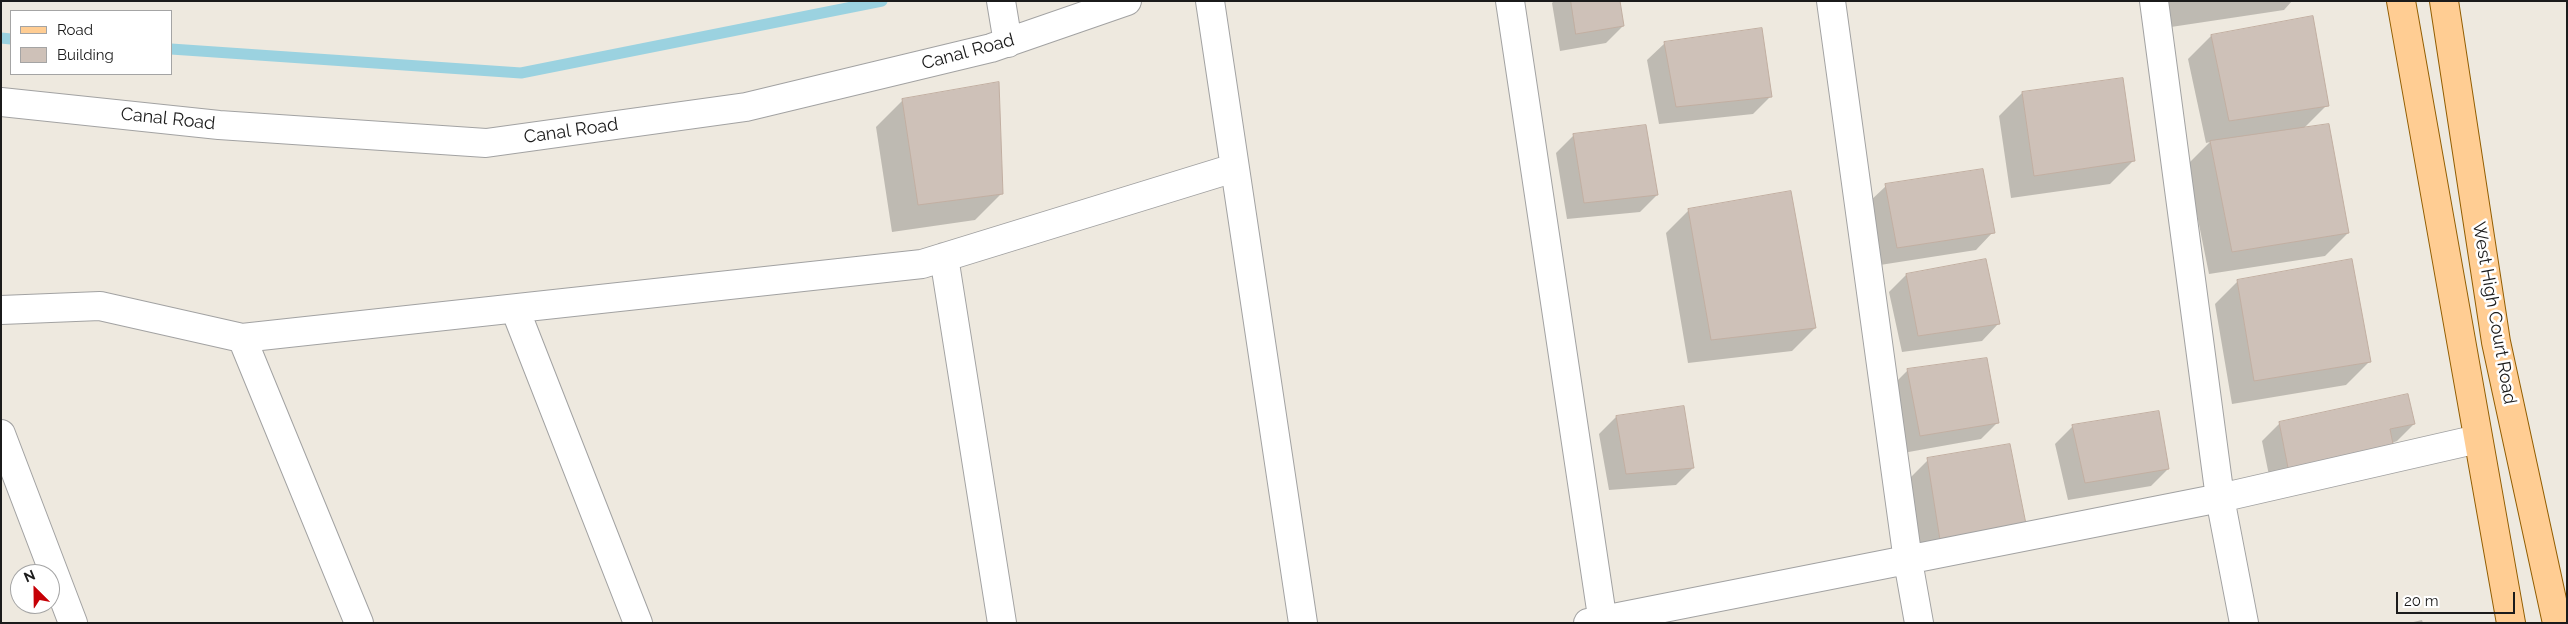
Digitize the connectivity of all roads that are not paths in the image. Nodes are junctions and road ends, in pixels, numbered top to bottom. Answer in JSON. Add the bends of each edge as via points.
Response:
{"nodes":[{"id":1,"x":1001,"y":1,"type":"edge"},
{"id":2,"x":1127,"y":1,"type":"edge"},
{"id":3,"x":1210,"y":1,"type":"edge"},
{"id":4,"x":1510,"y":1,"type":"edge"},
{"id":5,"x":1831,"y":1,"type":"edge"},
{"id":6,"x":2154,"y":1,"type":"edge"},
{"id":7,"x":2401,"y":1,"type":"edge"},
{"id":8,"x":2444,"y":1,"type":"edge"},
{"id":9,"x":1008,"y":42,"type":"junction"},
{"id":10,"x":1,"y":102,"type":"edge"},
{"id":11,"x":1234,"y":168,"type":"junction"},
{"id":12,"x":944,"y":257,"type":"junction"},
{"id":13,"x":515,"y":309,"type":"junction"},
{"id":14,"x":1,"y":310,"type":"edge"},
{"id":15,"x":242,"y":338,"type":"junction"},
{"id":16,"x":1,"y":434,"type":"edge"},
{"id":17,"x":2478,"y":439,"type":"junction"},
{"id":18,"x":2220,"y":498,"type":"junction"},
{"id":19,"x":1908,"y":560,"type":"junction"},
{"id":20,"x":1598,"y":622,"type":"edge"},
{"id":21,"x":74,"y":623,"type":"edge"},
{"id":22,"x":359,"y":623,"type":"edge"},
{"id":23,"x":638,"y":623,"type":"edge"},
{"id":24,"x":1002,"y":623,"type":"edge"},
{"id":25,"x":1302,"y":623,"type":"edge"},
{"id":26,"x":1919,"y":623,"type":"edge"},
{"id":27,"x":2244,"y":623,"type":"edge"},
{"id":28,"x":2511,"y":623,"type":"edge"},
{"id":29,"x":2557,"y":623,"type":"edge"}],
"edges":[{"from":1,"to":9,"type":"street"},
{"from":2,"to":9,"type":"street","name":"Canal Road"},
{"from":3,"to":11,"type":"street"},
{"from":4,"to":20,"type":"street"},
{"from":5,"to":19,"type":"street"},
{"from":6,"to":18,"type":"street"},
{"from":7,"to":17,"type":"main road"},
{"from":8,"to":29,"type":"main road","name":"West High Court Road","via":[[2496,342]]},
{"from":9,"to":10,"type":"street","name":"Canal Road","via":[[746,107],[486,143],[220,125]]},
{"from":11,"to":12,"type":"street"},
{"from":11,"to":25,"type":"street"},
{"from":12,"to":13,"type":"street","via":[[922,264]]},
{"from":12,"to":24,"type":"street"},
{"from":13,"to":15,"type":"street"},
{"from":13,"to":23,"type":"street"},
{"from":14,"to":15,"type":"street","via":[[100,306]]},
{"from":15,"to":22,"type":"street"},
{"from":16,"to":21,"type":"street"},
{"from":17,"to":18,"type":"street"},
{"from":17,"to":28,"type":"main road"},
{"from":18,"to":19,"type":"street"},
{"from":18,"to":27,"type":"street"},
{"from":19,"to":20,"type":"street"},
{"from":19,"to":26,"type":"street"}]}
